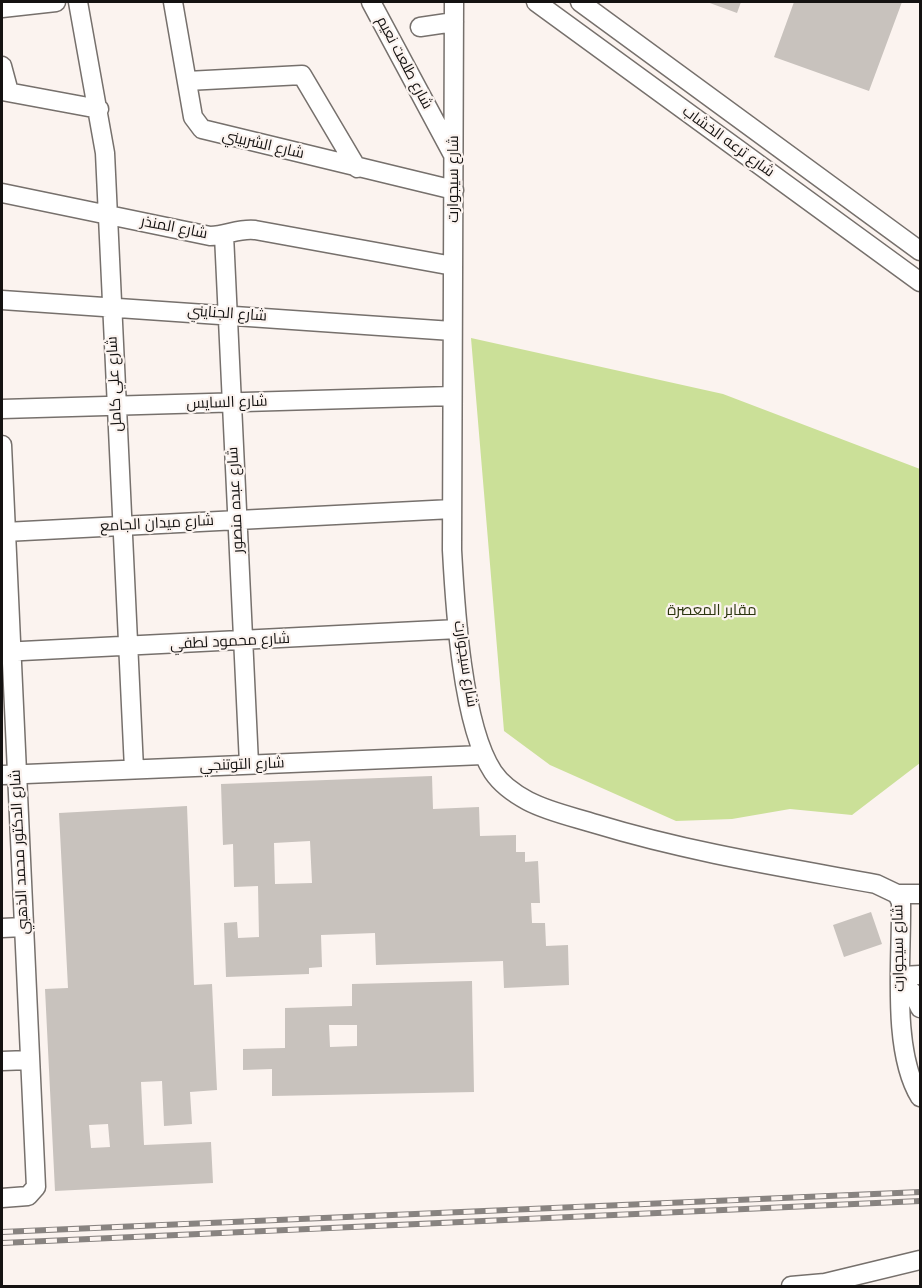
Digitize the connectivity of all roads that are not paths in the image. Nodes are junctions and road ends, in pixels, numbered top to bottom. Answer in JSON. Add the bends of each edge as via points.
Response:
{"nodes":[{"id":1,"x":56,"y":2,"type":"edge"},
{"id":2,"x":78,"y":2,"type":"edge"},
{"id":3,"x":173,"y":2,"type":"edge"},
{"id":4,"x":371,"y":2,"type":"edge"},
{"id":5,"x":454,"y":2,"type":"edge"},
{"id":6,"x":536,"y":2,"type":"edge"},
{"id":7,"x":580,"y":2,"type":"edge"},
{"id":8,"x":2,"y":8,"type":"edge"},
{"id":9,"x":454,"y":22,"type":"junction"},
{"id":10,"x":420,"y":27,"type":"dead end"},
{"id":11,"x":2,"y":66,"type":"edge"},
{"id":12,"x":187,"y":81,"type":"junction"},
{"id":13,"x":5,"y":91,"type":"edge"},
{"id":14,"x":99,"y":109,"type":"junction"},
{"id":15,"x":454,"y":156,"type":"junction"},
{"id":16,"x":357,"y":168,"type":"junction"},
{"id":17,"x":454,"y":190,"type":"junction"},
{"id":18,"x":2,"y":193,"type":"edge"},
{"id":19,"x":107,"y":215,"type":"junction"},
{"id":20,"x":224,"y":235,"type":"junction"},
{"id":21,"x":921,"y":251,"type":"edge"},
{"id":22,"x":921,"y":257,"type":"edge"},
{"id":23,"x":453,"y":266,"type":"junction"},
{"id":24,"x":914,"y":277,"type":"edge"},
{"id":25,"x":2,"y":300,"type":"edge"},
{"id":26,"x":111,"y":307,"type":"junction"},
{"id":27,"x":228,"y":314,"type":"junction"},
{"id":28,"x":452,"y":331,"type":"junction"},
{"id":29,"x":452,"y":396,"type":"junction"},
{"id":30,"x":232,"y":403,"type":"junction"},
{"id":31,"x":116,"y":406,"type":"junction"},
{"id":32,"x":2,"y":410,"type":"edge"},
{"id":33,"x":2,"y":445,"type":"edge"},
{"id":34,"x":452,"y":509,"type":"junction"},
{"id":35,"x":237,"y":520,"type":"junction"},
{"id":36,"x":122,"y":526,"type":"junction"},
{"id":37,"x":4,"y":532,"type":"edge"},
{"id":38,"x":458,"y":630,"type":"junction"},
{"id":39,"x":243,"y":642,"type":"junction"},
{"id":40,"x":128,"y":647,"type":"junction"},
{"id":41,"x":6,"y":652,"type":"edge"},
{"id":42,"x":483,"y":755,"type":"junction"},
{"id":43,"x":249,"y":764,"type":"junction"},
{"id":44,"x":134,"y":769,"type":"junction"},
{"id":45,"x":9,"y":774,"type":"edge"},
{"id":46,"x":897,"y":894,"type":"junction"},
{"id":47,"x":921,"y":894,"type":"edge"},
{"id":48,"x":24,"y":927,"type":"junction"},
{"id":49,"x":2,"y":928,"type":"edge"},
{"id":50,"x":921,"y":975,"type":"edge"},
{"id":51,"x":901,"y":979,"type":"junction"},
{"id":52,"x":921,"y":1008,"type":"edge"},
{"id":53,"x":30,"y":1060,"type":"junction"},
{"id":54,"x":2,"y":1061,"type":"edge"},
{"id":55,"x":921,"y":1097,"type":"edge"},
{"id":56,"x":2,"y":1198,"type":"edge"},
{"id":57,"x":921,"y":1260,"type":"edge"},
{"id":58,"x":791,"y":1287,"type":"edge"}],
"edges":[{"from":1,"to":8,"type":"street"},
{"from":2,"to":14,"type":"street","name":"شارع علي كامل"},
{"from":3,"to":12,"type":"street","name":"شارع الشربيني"},
{"from":4,"to":15,"type":"street","name":"شارع طلعت نعيم"},
{"from":5,"to":9,"type":"street","name":"شارع سيجوارت"},
{"from":6,"to":24,"type":"street","name":"شارع ترعه الخشاب"},
{"from":7,"to":21,"type":"street","name":"شارع ترعه الخشاب"},
{"from":9,"to":10,"type":"street"},
{"from":9,"to":15,"type":"street","name":"شارع سيجوارت"},
{"from":11,"to":13,"type":"street"},
{"from":12,"to":16,"type":"street","name":"شارع الشربيني","via":[[193,117],[202,129]]},
{"from":12,"to":16,"type":"street","via":[[302,75]]},
{"from":13,"to":14,"type":"street"},
{"from":14,"to":19,"type":"street","name":"شارع علي كامل"},
{"from":15,"to":17,"type":"street","name":"شارع سيجوارت"},
{"from":16,"to":17,"type":"street","name":"شارع الشربيني"},
{"from":17,"to":23,"type":"street","name":"شارع سيجوارت"},
{"from":18,"to":19,"type":"street","name":"شارع المنذر"},
{"from":19,"to":20,"type":"street","name":"شارع المنذر","via":[[203,235]]},
{"from":19,"to":26,"type":"street","name":"شارع علي كامل"},
{"from":20,"to":23,"type":"street","name":"شارع المنذر","via":[[255,230]]},
{"from":20,"to":27,"type":"street","name":"شارع عبده منصور"},
{"from":22,"to":24,"type":"street"},
{"from":23,"to":28,"type":"street","name":"شارع سيجوارت"},
{"from":25,"to":26,"type":"street","name":"شارع الجنايني"},
{"from":26,"to":27,"type":"street","name":"شارع الجنايني"},
{"from":26,"to":31,"type":"street","name":"شارع علي كامل"},
{"from":27,"to":28,"type":"street","name":"شارع الجنايني"},
{"from":27,"to":30,"type":"street","name":"شارع عبده منصور"},
{"from":28,"to":29,"type":"street","name":"شارع سيجوارت"},
{"from":29,"to":30,"type":"street","name":"شارع السايس"},
{"from":29,"to":34,"type":"street","name":"شارع سيجوارت"},
{"from":30,"to":31,"type":"street","name":"شارع السايس"},
{"from":30,"to":35,"type":"street","name":"شارع عبده منصور"},
{"from":31,"to":32,"type":"street","name":"شارع السايس"},
{"from":31,"to":36,"type":"street","name":"شارع علي كامل"},
{"from":33,"to":37,"type":"street","name":"شارع الدكتور محمد الذهبي"},
{"from":34,"to":35,"type":"street","name":"شارع ميدان الجامع"},
{"from":34,"to":38,"type":"street","name":"شارع سيجوارت"},
{"from":35,"to":36,"type":"street","name":"شارع ميدان الجامع"},
{"from":35,"to":39,"type":"street","name":"شارع عبده منصور"},
{"from":36,"to":37,"type":"street","name":"شارع ميدان الجامع"},
{"from":36,"to":40,"type":"street","name":"شارع علي كامل"},
{"from":37,"to":41,"type":"street","name":"شارع الدكتور محمد الذهبي"},
{"from":38,"to":39,"type":"street","name":"شارع محمود لطفي"},
{"from":38,"to":42,"type":"street","name":"شارع سيجوارت"},
{"from":39,"to":40,"type":"street","name":"شارع محمود لطفي"},
{"from":39,"to":43,"type":"street","name":"شارع عبده منصور"},
{"from":40,"to":41,"type":"street","name":"شارع محمود لطفي"},
{"from":40,"to":44,"type":"street","name":"شارع علي كامل"},
{"from":41,"to":45,"type":"street","name":"شارع الدكتور محمد الذهبي"},
{"from":42,"to":43,"type":"street","name":"شارع التوتنجي"},
{"from":42,"to":46,"type":"street","name":"شارع سيجوارت","via":[[509,789],[548,809],[625,833],[876,884]]},
{"from":43,"to":44,"type":"street","name":"شارع التوتنجي"},
{"from":44,"to":45,"type":"street","name":"شارع التوتنجي"},
{"from":45,"to":48,"type":"street","name":"شارع الدكتور محمد الذهبي"},
{"from":46,"to":47,"type":"street"},
{"from":46,"to":51,"type":"street","name":"شارع سيجوارت","via":[[901,902]]},
{"from":48,"to":49,"type":"street"},
{"from":48,"to":53,"type":"street","name":"شارع الدكتور محمد الذهبي"},
{"from":50,"to":51,"type":"street"},
{"from":51,"to":52,"type":"street"},
{"from":51,"to":55,"type":"street","name":"شارع سيجوارت","via":[[905,1062]]},
{"from":53,"to":54,"type":"street"},
{"from":53,"to":56,"type":"street","name":"شارع الدكتور محمد الذهبي","via":[[35,1192]]},
{"from":57,"to":58,"type":"street"}]}
